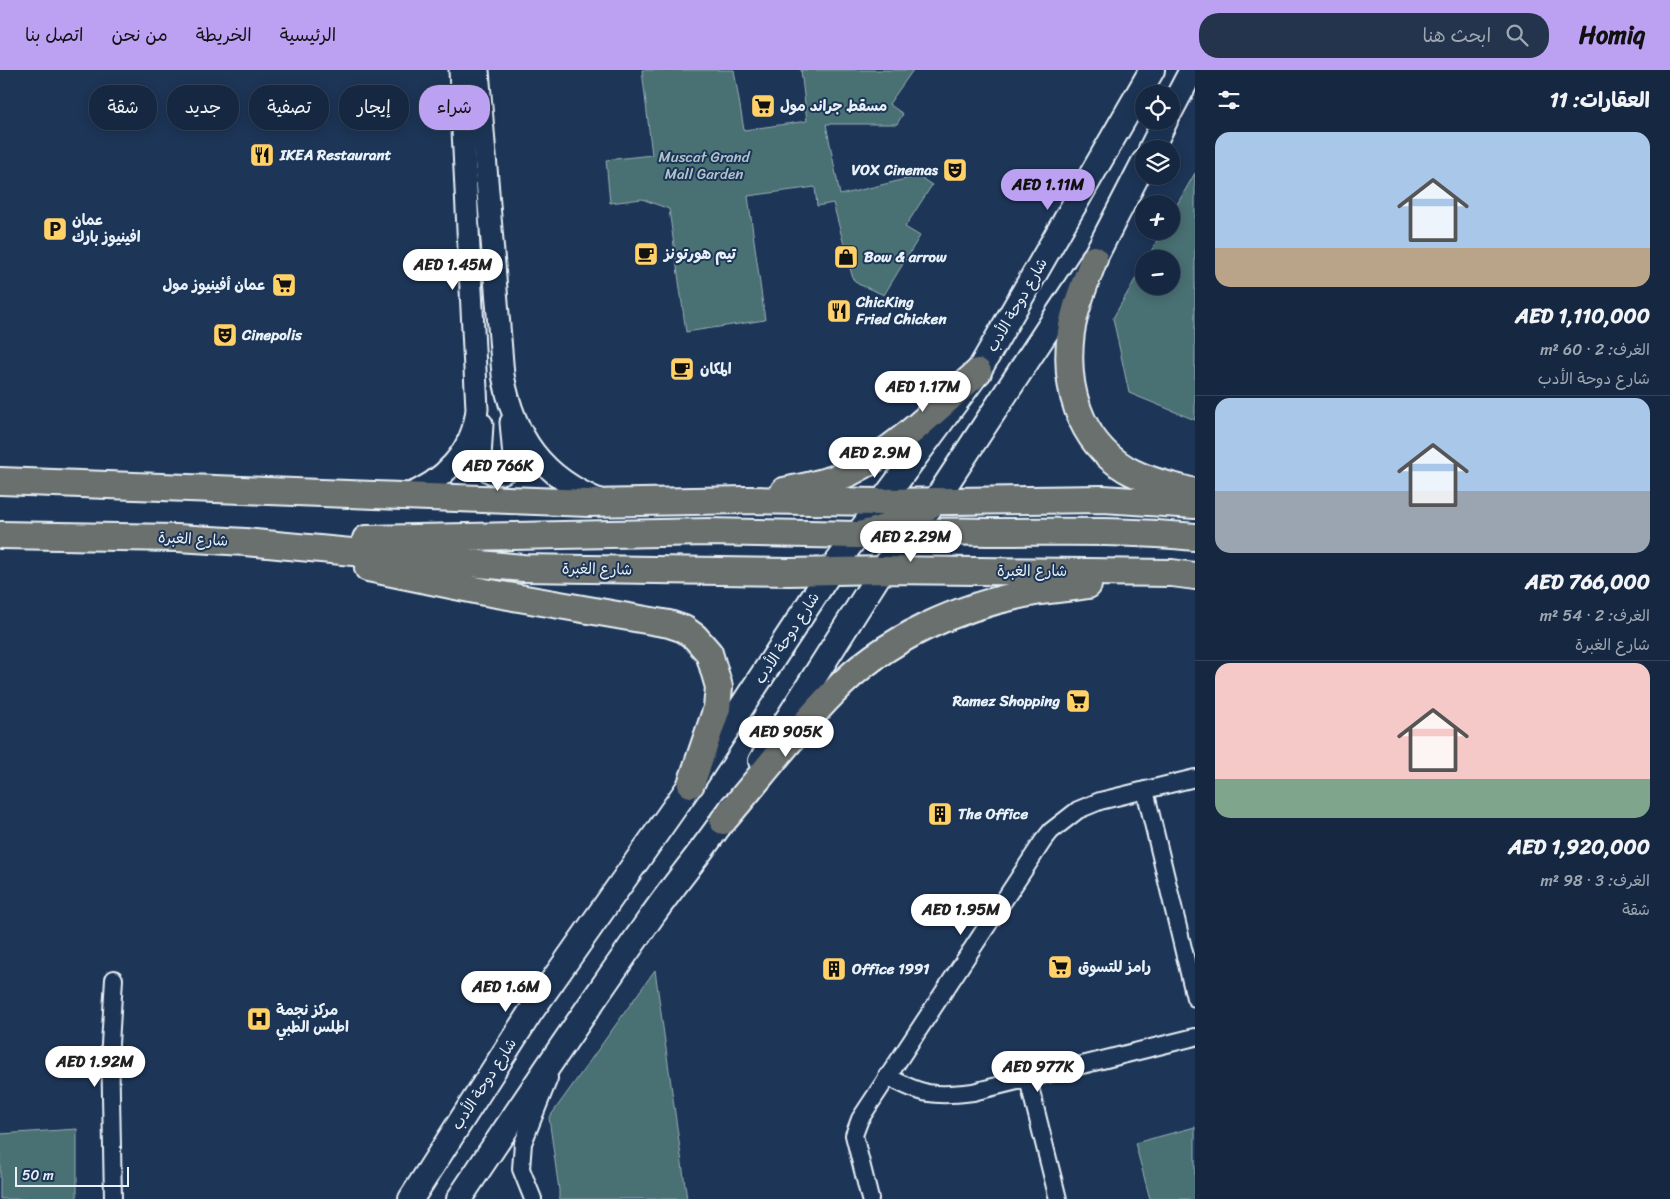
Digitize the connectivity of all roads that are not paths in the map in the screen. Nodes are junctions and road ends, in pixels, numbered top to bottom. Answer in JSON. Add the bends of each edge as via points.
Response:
{"nodes":[{"id":1,"x":460,"y":70,"type":"edge"},
{"id":2,"x":478,"y":70,"type":"edge"},
{"id":3,"x":1152,"y":70,"type":"edge"},
{"id":4,"x":1192,"y":70,"type":"edge"},
{"id":5,"x":1180,"y":93,"type":"edge"},
{"id":6,"x":1135,"y":179,"type":"edge"},
{"id":7,"x":1094,"y":259,"type":"junction"},
{"id":8,"x":978,"y":372,"type":"junction"},
{"id":9,"x":477,"y":409,"type":"junction"},
{"id":10,"x":512,"y":413,"type":"junction"},
{"id":11,"x":0,"y":481,"type":"edge"},
{"id":12,"x":1195,"y":492,"type":"edge"},
{"id":13,"x":402,"y":497,"type":"junction"},
{"id":14,"x":746,"y":500,"type":"junction"},
{"id":15,"x":837,"y":501,"type":"junction"},
{"id":16,"x":935,"y":501,"type":"junction"},
{"id":17,"x":605,"y":502,"type":"junction"},
{"id":18,"x":882,"y":502,"type":"junction"},
{"id":19,"x":1195,"y":505,"type":"edge"},
{"id":20,"x":910,"y":533,"type":"junction"},
{"id":21,"x":0,"y":535,"type":"edge"},
{"id":22,"x":847,"y":535,"type":"junction"},
{"id":23,"x":1195,"y":537,"type":"edge"},
{"id":24,"x":245,"y":542,"type":"junction"},
{"id":25,"x":882,"y":570,"type":"junction"},
{"id":26,"x":830,"y":572,"type":"junction"},
{"id":27,"x":1184,"y":574,"type":"edge"},
{"id":28,"x":1195,"y":778,"type":"edge"},
{"id":29,"x":691,"y":784,"type":"junction"},
{"id":30,"x":1145,"y":790,"type":"junction"},
{"id":31,"x":723,"y":821,"type":"junction"},
{"id":32,"x":114,"y":979,"type":"dead end"},
{"id":33,"x":1195,"y":998,"type":"edge"},
{"id":34,"x":1195,"y":1037,"type":"edge"},
{"id":35,"x":563,"y":1042,"type":"junction"},
{"id":36,"x":886,"y":1076,"type":"junction"},
{"id":37,"x":1028,"y":1079,"type":"junction"},
{"id":38,"x":113,"y":1199,"type":"edge"},
{"id":39,"x":411,"y":1199,"type":"edge"},
{"id":40,"x":459,"y":1199,"type":"edge"},
{"id":41,"x":533,"y":1199,"type":"edge"},
{"id":42,"x":870,"y":1199,"type":"edge"},
{"id":43,"x":1058,"y":1199,"type":"edge"}],
"edges":[{"from":1,"to":9,"type":"street"},
{"from":2,"to":10,"type":"street","via":[[502,375]]},
{"from":3,"to":8,"type":"main road","name":"شارع دوحة الأدب"},
{"from":4,"to":5,"type":"main road"},
{"from":6,"to":7,"type":"main road"},
{"from":7,"to":12,"type":"main road","via":[[1071,331],[1068,363],[1078,411],[1086,428],[1106,454],[1126,469]]},
{"from":7,"to":16,"type":"main road"},
{"from":8,"to":14,"type":"main road","via":[[894,445],[850,472],[834,479]]},
{"from":8,"to":18,"type":"main road","name":"شارع دوحة الأدب"},
{"from":9,"to":10,"type":"street","via":[[482,429],[481,463],[494,473],[505,472],[513,463]]},
{"from":9,"to":13,"type":"street","via":[[472,434],[456,462],[432,483]]},
{"from":10,"to":17,"type":"street","via":[[525,439],[543,463],[572,486]]},
{"from":11,"to":13,"type":"main road"},
{"from":13,"to":17,"type":"main road"},
{"from":14,"to":15,"type":"main road"},
{"from":14,"to":17,"type":"main road"},
{"from":15,"to":18,"type":"main road"},
{"from":15,"to":22,"type":"main road","via":[[847,505],[852,514],[849,528],[840,534]]},
{"from":16,"to":18,"type":"main road"},
{"from":16,"to":19,"type":"main road","via":[[1103,499]]},
{"from":16,"to":20,"type":"main road"},
{"from":16,"to":22,"type":"main road","via":[[900,524],[880,531]]},
{"from":18,"to":22,"type":"main road","name":"شارع دوحة الأدب"},
{"from":20,"to":23,"type":"main road","via":[[1121,532]]},
{"from":20,"to":25,"type":"main road"},
{"from":20,"to":26,"type":"main road","via":[[867,545]]},
{"from":21,"to":24,"type":"main road","name":"شارع الغبرة"},
{"from":22,"to":24,"type":"main road","via":[[708,532]]},
{"from":22,"to":26,"type":"main road","name":"شارع دوحة الأدب"},
{"from":24,"to":26,"type":"main road","name":"شارع الغبرة","via":[[523,568]]},
{"from":24,"to":29,"type":"main road","via":[[684,629],[709,653],[719,687],[717,708]]},
{"from":25,"to":26,"type":"main road","name":"شارع الغبرة"},
{"from":25,"to":27,"type":"main road","name":"شارع الغبرة"},
{"from":25,"to":31,"type":"main road"},
{"from":26,"to":29,"type":"main road","name":"شارع دوحة الأدب"},
{"from":27,"to":31,"type":"main road","via":[[1035,592],[959,613],[895,643],[832,693]]},
{"from":28,"to":30,"type":"street"},
{"from":29,"to":39,"type":"main road","name":"شارع دوحة الأدب","via":[[530,1012]]},
{"from":30,"to":33,"type":"street"},
{"from":30,"to":36,"type":"street","via":[[1078,810],[1051,831]]},
{"from":31,"to":35,"type":"main road","via":[[676,881]]},
{"from":32,"to":38,"type":"street","via":[[110,1044]]},
{"from":34,"to":37,"type":"street"},
{"from":35,"to":40,"type":"main road"},
{"from":35,"to":41,"type":"street","via":[[523,1143],[521,1169]]},
{"from":36,"to":37,"type":"street","via":[[930,1095],[973,1092]]},
{"from":36,"to":42,"type":"street","via":[[854,1135]]},
{"from":37,"to":43,"type":"street"}]}
